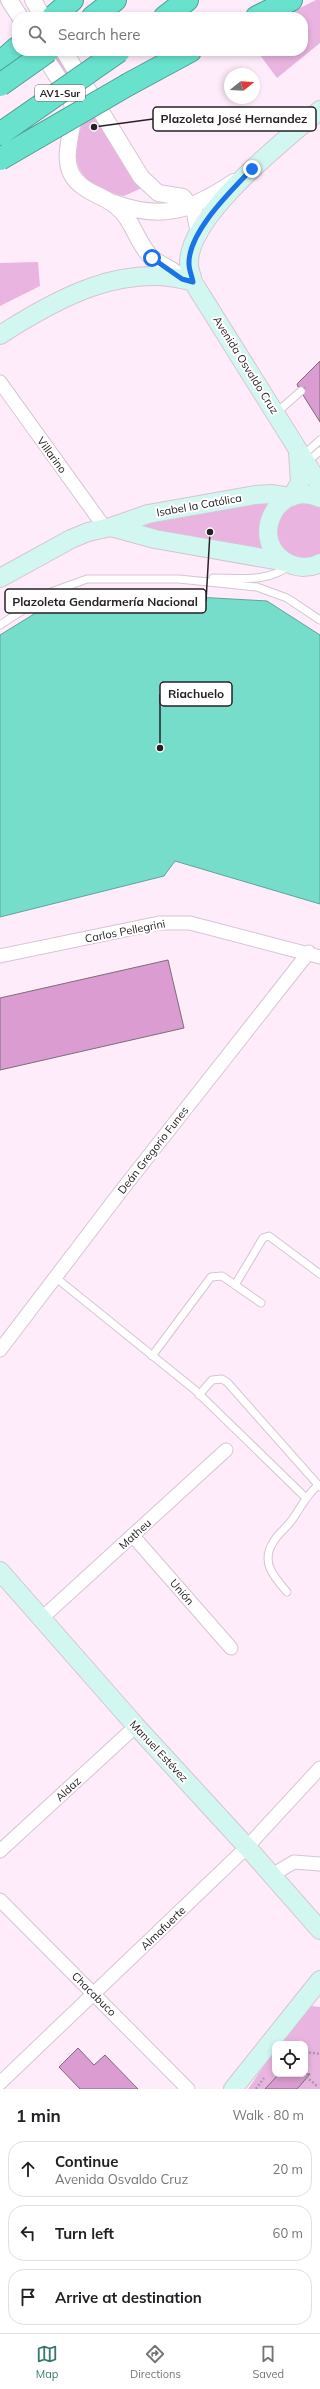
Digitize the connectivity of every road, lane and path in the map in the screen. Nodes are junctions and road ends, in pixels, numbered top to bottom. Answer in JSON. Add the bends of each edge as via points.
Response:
{"nodes":[{"id":1,"x":9,"y":0,"type":"edge"},
{"id":2,"x":33,"y":0,"type":"edge"},
{"id":3,"x":72,"y":0,"type":"edge"},
{"id":4,"x":115,"y":0,"type":"edge"},
{"id":5,"x":187,"y":0,"type":"edge"},
{"id":6,"x":291,"y":0,"type":"edge"},
{"id":7,"x":17,"y":12,"type":"edge"},
{"id":8,"x":40,"y":12,"type":"edge"},
{"id":9,"x":59,"y":12,"type":"edge"},
{"id":10,"x":99,"y":12,"type":"edge"},
{"id":11,"x":171,"y":12,"type":"edge"},
{"id":12,"x":267,"y":12,"type":"edge"},
{"id":13,"x":12,"y":52,"type":"edge"},
{"id":14,"x":41,"y":56,"type":"edge"},
{"id":15,"x":43,"y":56,"type":"edge"},
{"id":16,"x":67,"y":56,"type":"edge"},
{"id":17,"x":112,"y":56,"type":"edge"},
{"id":18,"x":181,"y":56,"type":"edge"},
{"id":19,"x":0,"y":63,"type":"edge"},
{"id":20,"x":0,"y":85,"type":"edge"},
{"id":21,"x":320,"y":110,"type":"edge"},
{"id":22,"x":0,"y":134,"type":"edge"},
{"id":23,"x":0,"y":159,"type":"edge"},
{"id":24,"x":249,"y":172,"type":"junction"},
{"id":25,"x":105,"y":200,"type":"junction"},
{"id":26,"x":191,"y":206,"type":"junction"},
{"id":27,"x":198,"y":234,"type":"junction"},
{"id":28,"x":188,"y":280,"type":"junction"},
{"id":29,"x":0,"y":335,"type":"edge"},
{"id":30,"x":0,"y":382,"type":"edge"},
{"id":31,"x":301,"y":391,"type":"dead end"},
{"id":32,"x":276,"y":413,"type":"junction"},
{"id":33,"x":320,"y":440,"type":"edge"},
{"id":34,"x":320,"y":451,"type":"edge"},
{"id":35,"x":302,"y":456,"type":"junction"},
{"id":36,"x":320,"y":485,"type":"edge"},
{"id":37,"x":291,"y":497,"type":"junction"},
{"id":38,"x":320,"y":498,"type":"edge"},
{"id":39,"x":108,"y":527,"type":"junction"},
{"id":40,"x":320,"y":563,"type":"edge"},
{"id":41,"x":290,"y":564,"type":"junction"},
{"id":42,"x":320,"y":576,"type":"edge"},
{"id":43,"x":0,"y":578,"type":"edge"},
{"id":44,"x":179,"y":579,"type":"junction"},
{"id":45,"x":320,"y":620,"type":"edge"},
{"id":46,"x":0,"y":625,"type":"edge"},
{"id":47,"x":314,"y":955,"type":"edge"},
{"id":48,"x":0,"y":956,"type":"edge"},
{"id":49,"x":320,"y":1274,"type":"edge"},
{"id":50,"x":55,"y":1277,"type":"junction"},
{"id":51,"x":235,"y":1285,"type":"junction"},
{"id":52,"x":261,"y":1303,"type":"dead end"},
{"id":53,"x":0,"y":1350,"type":"edge"},
{"id":54,"x":152,"y":1356,"type":"junction"},
{"id":55,"x":199,"y":1395,"type":"junction"},
{"id":56,"x":226,"y":1450,"type":"dead end"},
{"id":57,"x":319,"y":1486,"type":"edge"},
{"id":58,"x":305,"y":1497,"type":"junction"},
{"id":59,"x":133,"y":1536,"type":"junction"},
{"id":60,"x":0,"y":1571,"type":"edge"},
{"id":61,"x":287,"y":1592,"type":"dead end"},
{"id":62,"x":42,"y":1618,"type":"junction"},
{"id":63,"x":232,"y":1648,"type":"dead end"},
{"id":64,"x":136,"y":1726,"type":"junction"},
{"id":65,"x":320,"y":1768,"type":"edge"},
{"id":66,"x":247,"y":1847,"type":"junction"},
{"id":67,"x":0,"y":1851,"type":"edge"},
{"id":68,"x":320,"y":1864,"type":"edge"},
{"id":69,"x":272,"y":1875,"type":"junction"},
{"id":70,"x":0,"y":1900,"type":"edge"},
{"id":71,"x":320,"y":1930,"type":"edge"},
{"id":72,"x":320,"y":1980,"type":"edge"},
{"id":73,"x":94,"y":1994,"type":"junction"},
{"id":74,"x":308,"y":2052,"type":"edge"},
{"id":75,"x":320,"y":2054,"type":"edge"},
{"id":76,"x":306,"y":2077,"type":"edge"},
{"id":77,"x":0,"y":2083,"type":"edge"},
{"id":78,"x":317,"y":2086,"type":"dead end"},
{"id":79,"x":188,"y":2089,"type":"edge"},
{"id":80,"x":233,"y":2089,"type":"edge"}],
"edges":[{"from":1,"to":7,"type":"street"},
{"from":2,"to":8,"type":"street"},
{"from":3,"to":9,"type":"highway"},
{"from":4,"to":10,"type":"highway"},
{"from":5,"to":11,"type":"highway"},
{"from":6,"to":12,"type":"highway"},
{"from":13,"to":19,"type":"highway"},
{"from":14,"to":20,"type":"highway","bridge":true},
{"from":15,"to":25,"type":"street","name":"Avenida Osvaldo Cruz","via":[[72,102],[73,122],[67,155],[71,173],[84,189]]},
{"from":16,"to":26,"type":"street","via":[[141,177],[158,193],[183,197]]},
{"from":17,"to":22,"type":"highway","number":"AV1-Sur","bridge":true},
{"from":18,"to":23,"type":"highway","bridge":true},
{"from":21,"to":24,"type":"main road"},
{"from":24,"to":26,"type":"street"},
{"from":24,"to":27,"type":"main road","via":[[222,200]]},
{"from":25,"to":26,"type":"street","via":[[149,213]]},
{"from":25,"to":28,"type":"street","name":"Avenida Osvaldo Cruz","via":[[124,214],[152,258]]},
{"from":26,"to":27,"type":"street","via":[[195,213]]},
{"from":27,"to":28,"type":"main road","via":[[189,263]]},
{"from":28,"to":29,"type":"main road","via":[[136,277],[97,284],[60,299]]},
{"from":28,"to":32,"type":"main road","name":"Avenida Osvaldo Cruz"},
{"from":30,"to":39,"type":"street","name":"Villarino"},
{"from":31,"to":32,"type":"lane"},
{"from":32,"to":35,"type":"main road","name":"Avenida Osvaldo Cruz"},
{"from":33,"to":35,"type":"lane"},
{"from":34,"to":35,"type":"lane"},
{"from":35,"to":36,"type":"main road","name":"Avenida Osvaldo Cruz"},
{"from":35,"to":37,"type":"main road","name":"Avenida Osvaldo Cruz","via":[[300,482]]},
{"from":37,"to":38,"type":"main road","name":"Isabel la Católica","via":[[308,495]]},
{"from":37,"to":39,"type":"main road","name":"Isabel la Católica","via":[[255,495],[148,514]]},
{"from":37,"to":41,"type":"main road","via":[[280,504],[272,514],[268,531],[273,549]]},
{"from":39,"to":41,"type":"main road","via":[[155,539]]},
{"from":39,"to":43,"type":"main road","name":"Isabel la Católica","via":[[71,539]]},
{"from":40,"to":41,"type":"main road","via":[[310,567]]},
{"from":41,"to":42,"type":"main road"},
{"from":41,"to":44,"type":"lane","via":[[280,572],[267,577]]},
{"from":44,"to":45,"type":"lane","via":[[269,590],[288,598]]},
{"from":44,"to":46,"type":"lane","via":[[80,581],[51,592]]},
{"from":47,"to":48,"type":"street","name":"Carlos Pellegrini","via":[[190,923],[177,922],[159,923]]},
{"from":47,"to":50,"type":"street","name":"Deán Gregorio Funes"},
{"from":49,"to":51,"type":"lane","via":[[269,1236],[259,1243]]},
{"from":50,"to":53,"type":"street","name":"Deán Gregorio Funes"},
{"from":50,"to":54,"type":"lane"},
{"from":51,"to":52,"type":"lane"},
{"from":51,"to":54,"type":"lane","via":[[222,1276],[211,1277]]},
{"from":54,"to":55,"type":"lane"},
{"from":55,"to":57,"type":"lane","via":[[212,1380],[222,1379],[227,1382]]},
{"from":55,"to":58,"type":"lane"},
{"from":56,"to":59,"type":"street","name":"Matheu"},
{"from":57,"to":58,"type":"lane"},
{"from":58,"to":61,"type":"lane","via":[[295,1517],[273,1541],[268,1552],[267,1564],[271,1574]]},
{"from":59,"to":62,"type":"street","name":"Matheu"},
{"from":59,"to":63,"type":"street","name":"Unión"},
{"from":60,"to":62,"type":"main road","name":"Manuel Estévez"},
{"from":62,"to":64,"type":"main road","name":"Manuel Estévez"},
{"from":64,"to":66,"type":"main road","name":"Manuel Estévez"},
{"from":64,"to":67,"type":"street","name":"Aldaz"},
{"from":65,"to":66,"type":"street","name":"Almafuerte"},
{"from":66,"to":69,"type":"main road","name":"Manuel Estévez"},
{"from":66,"to":73,"type":"street","name":"Almafuerte"},
{"from":68,"to":69,"type":"street","via":[[294,1862]]},
{"from":69,"to":71,"type":"main road","name":"Manuel Estévez"},
{"from":70,"to":73,"type":"street","name":"Chacabuco"},
{"from":72,"to":80,"type":"main road"},
{"from":73,"to":77,"type":"street","name":"Almafuerte"},
{"from":73,"to":79,"type":"street","name":"Chacabuco"},
{"from":74,"to":75,"type":"path"},
{"from":76,"to":78,"type":"path"}]}
